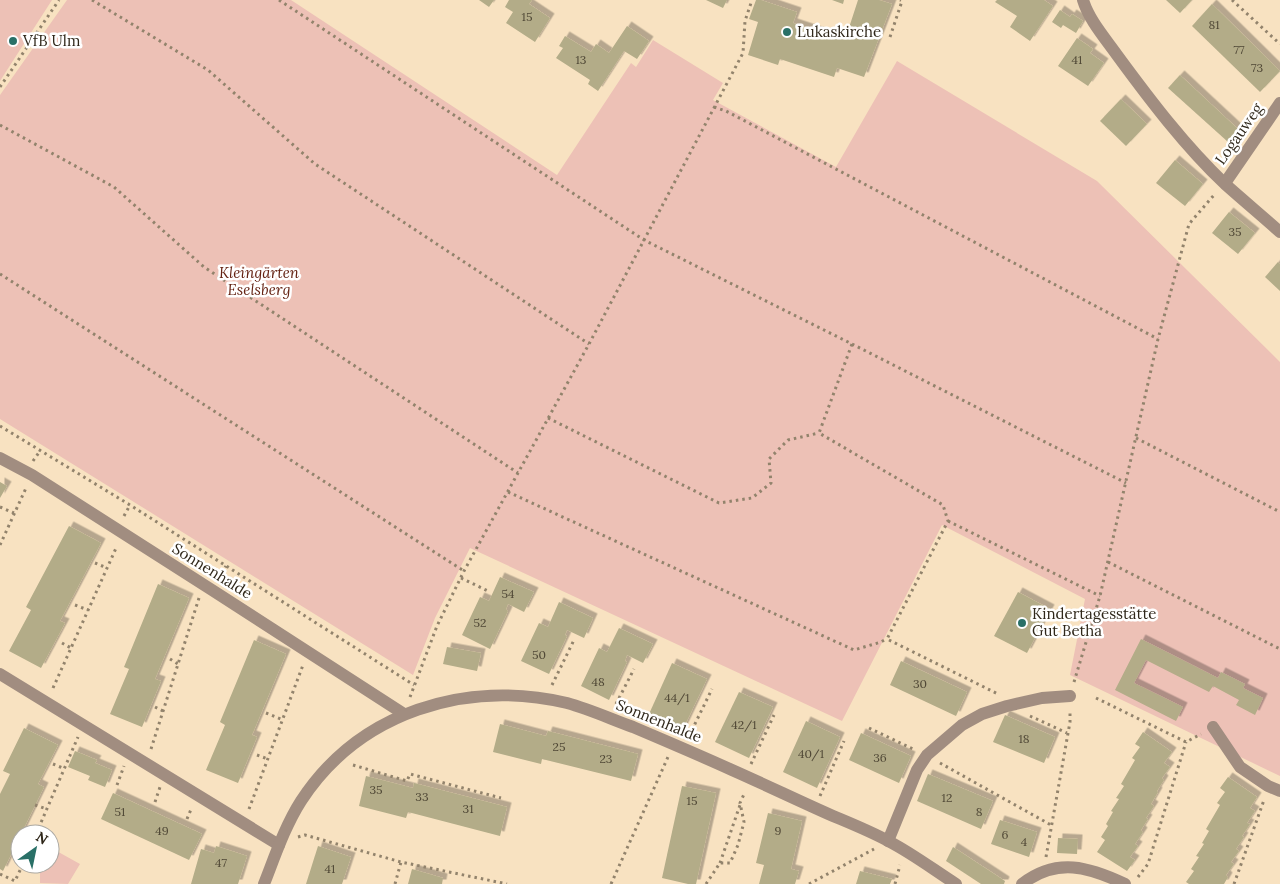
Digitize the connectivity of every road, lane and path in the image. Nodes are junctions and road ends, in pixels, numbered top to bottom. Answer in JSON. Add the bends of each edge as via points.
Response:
{"nodes":[{"id":1,"x":59,"y":0,"type":"edge"},
{"id":2,"x":92,"y":0,"type":"edge"},
{"id":3,"x":279,"y":0,"type":"edge"},
{"id":4,"x":752,"y":0,"type":"edge"},
{"id":5,"x":900,"y":0,"type":"edge"},
{"id":6,"x":1083,"y":0,"type":"edge"},
{"id":7,"x":1232,"y":0,"type":"edge"},
{"id":8,"x":890,"y":36,"type":"dead end"},
{"id":9,"x":1280,"y":44,"type":"edge"},
{"id":10,"x":0,"y":87,"type":"edge"},
{"id":11,"x":1280,"y":103,"type":"edge"},
{"id":12,"x":714,"y":106,"type":"junction"},
{"id":13,"x":0,"y":125,"type":"edge"},
{"id":14,"x":1224,"y":183,"type":"junction"},
{"id":15,"x":1280,"y":232,"type":"edge"},
{"id":16,"x":644,"y":240,"type":"junction"},
{"id":17,"x":0,"y":274,"type":"edge"},
{"id":18,"x":1158,"y":339,"type":"junction"},
{"id":19,"x":589,"y":344,"type":"junction"},
{"id":20,"x":852,"y":344,"type":"junction"},
{"id":21,"x":548,"y":418,"type":"junction"},
{"id":22,"x":0,"y":426,"type":"edge"},
{"id":23,"x":819,"y":433,"type":"junction"},
{"id":24,"x":1136,"y":438,"type":"junction"},
{"id":25,"x":0,"y":458,"type":"edge"},
{"id":26,"x":518,"y":474,"type":"junction"},
{"id":27,"x":32,"y":476,"type":"junction"},
{"id":28,"x":1126,"y":484,"type":"junction"},
{"id":29,"x":508,"y":492,"type":"junction"},
{"id":30,"x":0,"y":507,"type":"edge"},
{"id":31,"x":1280,"y":512,"type":"edge"},
{"id":32,"x":14,"y":513,"type":"junction"},
{"id":33,"x":948,"y":521,"type":"junction"},
{"id":34,"x":122,"y":533,"type":"junction"},
{"id":35,"x":0,"y":545,"type":"edge"},
{"id":36,"x":1108,"y":562,"type":"junction"},
{"id":37,"x":95,"y":563,"type":"dead end"},
{"id":38,"x":107,"y":568,"type":"junction"},
{"id":39,"x":464,"y":571,"type":"junction"},
{"id":40,"x":461,"y":578,"type":"junction"},
{"id":41,"x":204,"y":585,"type":"junction"},
{"id":42,"x":488,"y":591,"type":"dead end"},
{"id":43,"x":1100,"y":596,"type":"junction"},
{"id":44,"x":75,"y":605,"type":"dead end"},
{"id":45,"x":88,"y":610,"type":"junction"},
{"id":46,"x":887,"y":639,"type":"junction"},
{"id":47,"x":574,"y":640,"type":"dead end"},
{"id":48,"x":62,"y":643,"type":"dead end"},
{"id":49,"x":71,"y":648,"type":"junction"},
{"id":50,"x":1280,"y":649,"type":"edge"},
{"id":51,"x":308,"y":652,"type":"junction"},
{"id":52,"x":170,"y":659,"type":"dead end"},
{"id":53,"x":178,"y":664,"type":"junction"},
{"id":54,"x":634,"y":669,"type":"dead end"},
{"id":55,"x":0,"y":674,"type":"edge"},
{"id":56,"x":414,"y":685,"type":"junction"},
{"id":57,"x":712,"y":689,"type":"dead end"},
{"id":58,"x":1070,"y":696,"type":"junction"},
{"id":59,"x":1096,"y":698,"type":"dead end"},
{"id":60,"x":546,"y":699,"type":"junction"},
{"id":61,"x":46,"y":702,"type":"junction"},
{"id":62,"x":1012,"y":705,"type":"junction"},
{"id":63,"x":155,"y":707,"type":"dead end"},
{"id":64,"x":163,"y":711,"type":"junction"},
{"id":65,"x":266,"y":713,"type":"dead end"},
{"id":66,"x":404,"y":714,"type":"junction"},
{"id":67,"x":774,"y":714,"type":"dead end"},
{"id":68,"x":608,"y":718,"type":"junction"},
{"id":69,"x":282,"y":720,"type":"junction"},
{"id":70,"x":84,"y":725,"type":"junction"},
{"id":71,"x":870,"y":728,"type":"dead end"},
{"id":72,"x":1213,"y":728,"type":"joint"},
{"id":73,"x":1068,"y":733,"type":"junction"},
{"id":74,"x":844,"y":741,"type":"dead end"},
{"id":75,"x":1186,"y":742,"type":"junction"},
{"id":76,"x":679,"y":746,"type":"junction"},
{"id":77,"x":257,"y":755,"type":"dead end"},
{"id":78,"x":927,"y":756,"type":"junction"},
{"id":79,"x":268,"y":759,"type":"junction"},
{"id":80,"x":336,"y":760,"type":"junction"},
{"id":81,"x":53,"y":764,"type":"dead end"},
{"id":82,"x":146,"y":764,"type":"junction"},
{"id":83,"x":64,"y":768,"type":"junction"},
{"id":84,"x":748,"y":777,"type":"junction"},
{"id":85,"x":1280,"y":791,"type":"edge"},
{"id":86,"x":501,"y":798,"type":"dead end"},
{"id":87,"x":1263,"y":802,"type":"dead end"},
{"id":88,"x":740,"y":803,"type":"junction"},
{"id":89,"x":35,"y":805,"type":"dead end"},
{"id":90,"x":815,"y":808,"type":"junction"},
{"id":91,"x":47,"y":809,"type":"junction"},
{"id":92,"x":40,"y":824,"type":"edge"},
{"id":93,"x":244,"y":824,"type":"junction"},
{"id":94,"x":1051,"y":825,"type":"junction"},
{"id":95,"x":888,"y":841,"type":"junction"},
{"id":96,"x":279,"y":845,"type":"junction"},
{"id":97,"x":401,"y":862,"type":"junction"},
{"id":98,"x":720,"y":864,"type":"junction"},
{"id":99,"x":1043,"y":871,"type":"junction"},
{"id":100,"x":0,"y":874,"type":"edge"},
{"id":101,"x":18,"y":874,"type":"edge"},
{"id":102,"x":490,"y":882,"type":"edge"},
{"id":103,"x":264,"y":884,"type":"edge"},
{"id":104,"x":395,"y":884,"type":"edge"},
{"id":105,"x":507,"y":884,"type":"edge"},
{"id":106,"x":611,"y":884,"type":"edge"},
{"id":107,"x":706,"y":884,"type":"edge"},
{"id":108,"x":809,"y":884,"type":"edge"},
{"id":109,"x":956,"y":884,"type":"edge"},
{"id":110,"x":1022,"y":884,"type":"edge"},
{"id":111,"x":1125,"y":884,"type":"edge"},
{"id":112,"x":1133,"y":884,"type":"edge"},
{"id":113,"x":1234,"y":884,"type":"edge"}],
"edges":[{"from":1,"to":10,"type":"path"},
{"from":2,"to":19,"type":"path","via":[[208,70],[315,164]]},
{"from":3,"to":16,"type":"path"},
{"from":4,"to":12,"type":"path","via":[[745,22],[743,53]]},
{"from":5,"to":8,"type":"path"},
{"from":6,"to":14,"type":"street","via":[[1085,8],[1138,83]]},
{"from":7,"to":9,"type":"path"},
{"from":11,"to":14,"type":"street","name":"Logauweg"},
{"from":12,"to":16,"type":"path"},
{"from":12,"to":18,"type":"path"},
{"from":13,"to":26,"type":"path","via":[[114,187],[204,267]]},
{"from":14,"to":15,"type":"street"},
{"from":14,"to":18,"type":"path","via":[[1189,224]]},
{"from":16,"to":19,"type":"path"},
{"from":16,"to":20,"type":"path"},
{"from":17,"to":39,"type":"path"},
{"from":18,"to":24,"type":"path"},
{"from":19,"to":21,"type":"path"},
{"from":20,"to":23,"type":"path"},
{"from":20,"to":28,"type":"path"},
{"from":21,"to":23,"type":"path","via":[[719,503],[752,498],[771,483],[769,459],[788,440]]},
{"from":21,"to":26,"type":"path"},
{"from":22,"to":56,"type":"path"},
{"from":23,"to":33,"type":"path","via":[[943,505]]},
{"from":24,"to":28,"type":"path"},
{"from":24,"to":31,"type":"path"},
{"from":25,"to":27,"type":"street","name":"Sonnenhalde"},
{"from":26,"to":29,"type":"path"},
{"from":27,"to":32,"type":"path"},
{"from":27,"to":34,"type":"street","name":"Sonnenhalde"},
{"from":28,"to":36,"type":"path"},
{"from":29,"to":39,"type":"path"},
{"from":29,"to":46,"type":"path","via":[[854,650]]},
{"from":30,"to":32,"type":"path"},
{"from":32,"to":35,"type":"path"},
{"from":33,"to":43,"type":"path"},
{"from":33,"to":46,"type":"path"},
{"from":34,"to":38,"type":"path"},
{"from":34,"to":41,"type":"street","name":"Sonnenhalde"},
{"from":36,"to":43,"type":"path"},
{"from":36,"to":50,"type":"path"},
{"from":37,"to":38,"type":"path"},
{"from":38,"to":45,"type":"path"},
{"from":39,"to":40,"type":"path"},
{"from":40,"to":42,"type":"path"},
{"from":40,"to":56,"type":"path","via":[[437,626]]},
{"from":41,"to":51,"type":"street","name":"Sonnenhalde"},
{"from":41,"to":53,"type":"path"},
{"from":43,"to":58,"type":"path"},
{"from":44,"to":45,"type":"path"},
{"from":45,"to":49,"type":"path"},
{"from":46,"to":62,"type":"path"},
{"from":47,"to":60,"type":"path"},
{"from":48,"to":49,"type":"path"},
{"from":49,"to":61,"type":"path"},
{"from":51,"to":66,"type":"street","name":"Sonnenhalde"},
{"from":51,"to":69,"type":"path"},
{"from":52,"to":53,"type":"path"},
{"from":53,"to":64,"type":"path"},
{"from":54,"to":68,"type":"path"},
{"from":55,"to":61,"type":"street"},
{"from":56,"to":66,"type":"path"},
{"from":57,"to":76,"type":"path"},
{"from":58,"to":62,"type":"street"},
{"from":58,"to":73,"type":"path"},
{"from":59,"to":75,"type":"path"},
{"from":60,"to":66,"type":"street","name":"Sonnenhalde","via":[[490,696],[448,700]]},
{"from":60,"to":68,"type":"street","name":"Sonnenhalde"},
{"from":61,"to":70,"type":"street"},
{"from":62,"to":73,"type":"path"},
{"from":62,"to":78,"type":"street","via":[[982,714],[962,725]]},
{"from":63,"to":64,"type":"path"},
{"from":64,"to":82,"type":"path"},
{"from":65,"to":69,"type":"path"},
{"from":66,"to":80,"type":"street","name":"Sonnenhalde","via":[[377,728]]},
{"from":67,"to":84,"type":"path"},
{"from":68,"to":76,"type":"street","name":"Sonnenhalde"},
{"from":69,"to":79,"type":"path"},
{"from":70,"to":82,"type":"street"},
{"from":70,"to":83,"type":"path"},
{"from":71,"to":78,"type":"path"},
{"from":72,"to":75,"type":"path"},
{"from":72,"to":85,"type":"street","via":[[1240,767]]},
{"from":73,"to":94,"type":"path"},
{"from":74,"to":90,"type":"path"},
{"from":75,"to":112,"type":"path","via":[[1148,864]]},
{"from":76,"to":84,"type":"street","name":"Sonnenhalde"},
{"from":76,"to":106,"type":"path"},
{"from":77,"to":79,"type":"path"},
{"from":78,"to":94,"type":"path"},
{"from":78,"to":95,"type":"street","via":[[912,780]]},
{"from":79,"to":93,"type":"path"},
{"from":80,"to":86,"type":"path","via":[[408,781],[410,774]]},
{"from":80,"to":96,"type":"street","name":"Sonnenhalde","via":[[301,802]]},
{"from":81,"to":83,"type":"path"},
{"from":82,"to":93,"type":"street"},
{"from":83,"to":91,"type":"path"},
{"from":84,"to":88,"type":"path"},
{"from":84,"to":90,"type":"street","name":"Sonnenhalde"},
{"from":87,"to":113,"type":"path"},
{"from":88,"to":98,"type":"path"},
{"from":88,"to":98,"type":"path","via":[[744,822],[738,845],[730,863]]},
{"from":89,"to":91,"type":"path"},
{"from":90,"to":95,"type":"street","name":"Sonnenhalde"},
{"from":91,"to":92,"type":"path"},
{"from":93,"to":96,"type":"street"},
{"from":94,"to":99,"type":"path"},
{"from":95,"to":108,"type":"path"},
{"from":95,"to":109,"type":"street","name":"Sonnenhalde"},
{"from":96,"to":97,"type":"path","via":[[305,835]]},
{"from":96,"to":103,"type":"street","name":"Sonnenhalde"},
{"from":97,"to":102,"type":"path"},
{"from":97,"to":104,"type":"path"},
{"from":98,"to":107,"type":"path"},
{"from":99,"to":110,"type":"street"},
{"from":99,"to":111,"type":"street","via":[[1076,867],[1094,870]]},
{"from":100,"to":101,"type":"path","via":[[15,881]]},
{"from":102,"to":105,"type":"path"}]}
